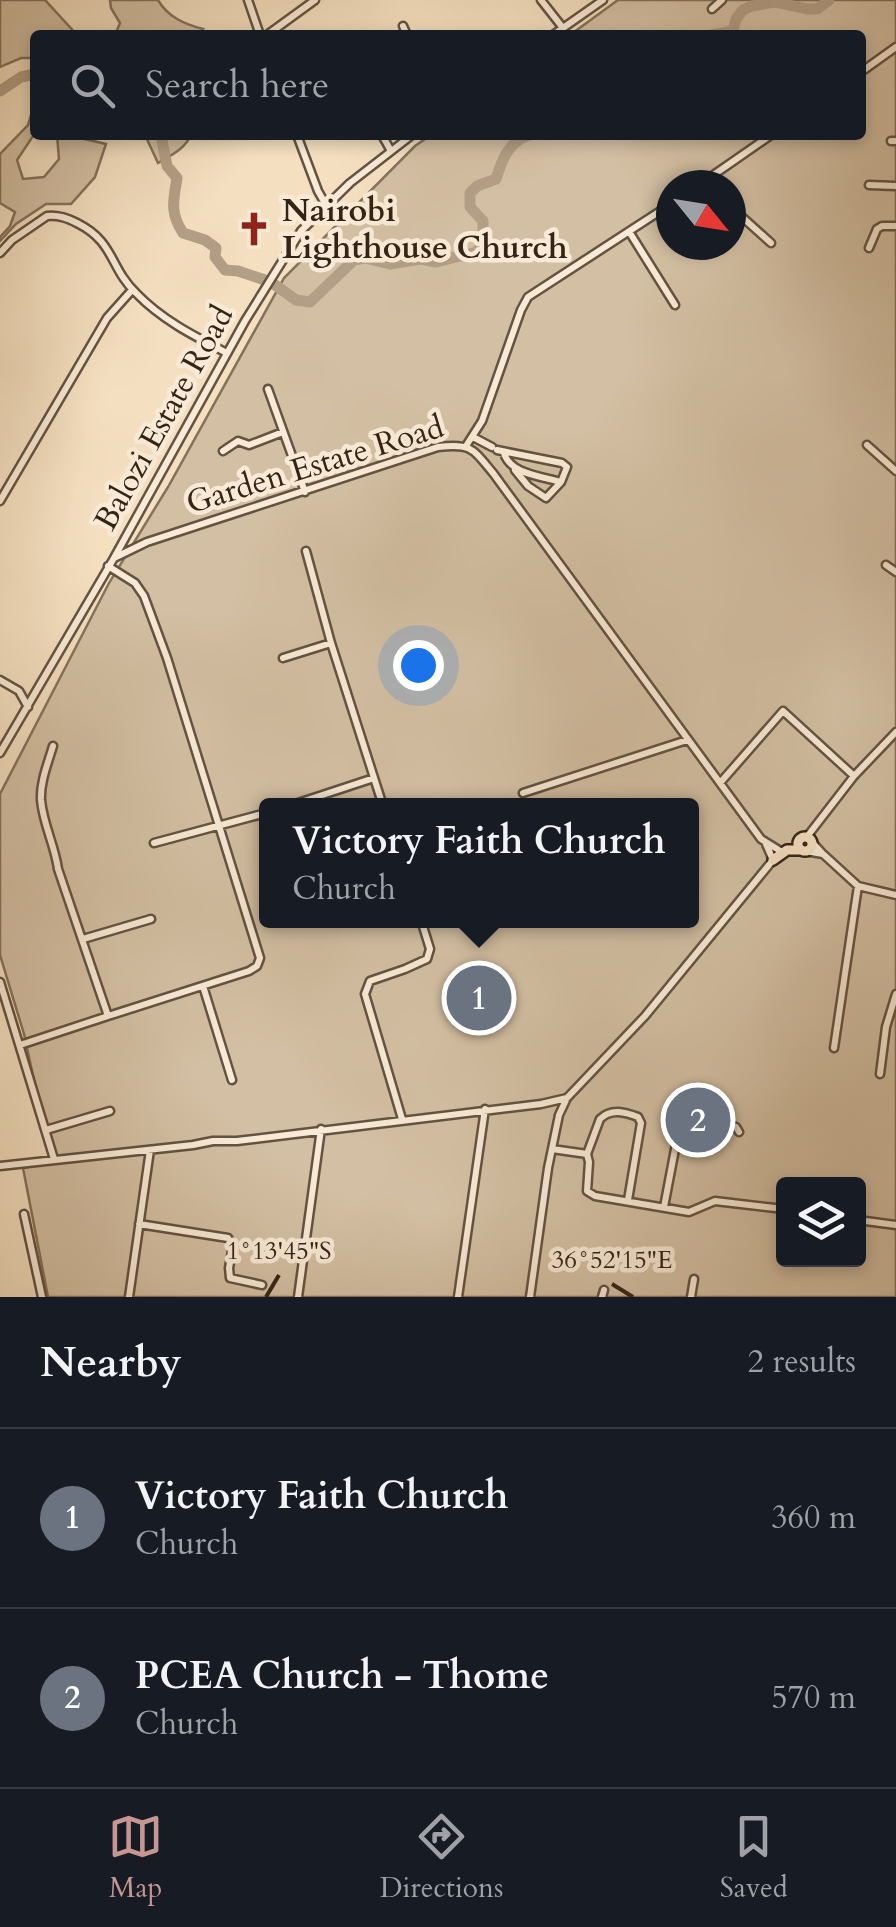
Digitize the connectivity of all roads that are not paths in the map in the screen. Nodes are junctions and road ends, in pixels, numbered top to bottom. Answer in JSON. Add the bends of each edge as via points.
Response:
{"nodes":[{"id":1,"x":248,"y":0,"type":"edge"},
{"id":2,"x":315,"y":0,"type":"edge"},
{"id":3,"x":541,"y":0,"type":"edge"},
{"id":4,"x":722,"y":0,"type":"edge"},
{"id":5,"x":597,"y":2,"type":"edge"},
{"id":6,"x":712,"y":9,"type":"dead end"},
{"id":7,"x":403,"y":26,"type":"dead end"},
{"id":8,"x":563,"y":28,"type":"junction"},
{"id":9,"x":262,"y":30,"type":"edge"},
{"id":10,"x":271,"y":30,"type":"edge"},
{"id":11,"x":405,"y":30,"type":"edge"},
{"id":12,"x":560,"y":30,"type":"edge"},
{"id":13,"x":896,"y":47,"type":"edge"},
{"id":14,"x":866,"y":68,"type":"edge"},
{"id":15,"x":299,"y":140,"type":"edge"},
{"id":16,"x":385,"y":140,"type":"edge"},
{"id":17,"x":406,"y":140,"type":"edge"},
{"id":18,"x":764,"y":140,"type":"edge"},
{"id":19,"x":391,"y":152,"type":"junction"},
{"id":20,"x":722,"y":170,"type":"edge"},
{"id":21,"x":869,"y":185,"type":"dead end"},
{"id":22,"x":896,"y":186,"type":"edge"},
{"id":23,"x":326,"y":205,"type":"junction"},
{"id":24,"x":656,"y":215,"type":"edge"},
{"id":25,"x":746,"y":221,"type":"edge"},
{"id":26,"x":896,"y":226,"type":"edge"},
{"id":27,"x":630,"y":233,"type":"junction"},
{"id":28,"x":771,"y":243,"type":"dead end"},
{"id":29,"x":869,"y":248,"type":"dead end"},
{"id":30,"x":0,"y":253,"type":"edge"},
{"id":31,"x":132,"y":290,"type":"junction"},
{"id":32,"x":675,"y":305,"type":"dead end"},
{"id":33,"x":227,"y":353,"type":"junction"},
{"id":34,"x":268,"y":389,"type":"dead end"},
{"id":35,"x":283,"y":432,"type":"junction"},
{"id":36,"x":473,"y":437,"type":"junction"},
{"id":37,"x":866,"y":445,"type":"dead end"},
{"id":38,"x":466,"y":446,"type":"junction"},
{"id":39,"x":498,"y":450,"type":"junction"},
{"id":40,"x":222,"y":451,"type":"dead end"},
{"id":41,"x":514,"y":468,"type":"junction"},
{"id":42,"x":896,"y":471,"type":"edge"},
{"id":43,"x":561,"y":482,"type":"junction"},
{"id":44,"x":305,"y":492,"type":"junction"},
{"id":45,"x":0,"y":501,"type":"edge"},
{"id":46,"x":131,"y":526,"type":"junction"},
{"id":47,"x":147,"y":542,"type":"junction"},
{"id":48,"x":306,"y":550,"type":"dead end"},
{"id":49,"x":114,"y":558,"type":"junction"},
{"id":50,"x":886,"y":564,"type":"dead end"},
{"id":51,"x":108,"y":566,"type":"junction"},
{"id":52,"x":896,"y":572,"type":"edge"},
{"id":53,"x":331,"y":643,"type":"junction"},
{"id":54,"x":283,"y":658,"type":"dead end"},
{"id":55,"x":0,"y":680,"type":"edge"},
{"id":56,"x":39,"y":688,"type":"junction"},
{"id":57,"x":18,"y":691,"type":"junction"},
{"id":58,"x":28,"y":707,"type":"junction"},
{"id":59,"x":896,"y":732,"type":"edge"},
{"id":60,"x":688,"y":740,"type":"junction"},
{"id":61,"x":53,"y":746,"type":"dead end"},
{"id":62,"x":0,"y":753,"type":"edge"},
{"id":63,"x":854,"y":776,"type":"junction"},
{"id":64,"x":374,"y":778,"type":"junction"},
{"id":65,"x":720,"y":782,"type":"junction"},
{"id":66,"x":524,"y":793,"type":"dead end"},
{"id":67,"x":313,"y":798,"type":"edge"},
{"id":68,"x":380,"y":798,"type":"edge"},
{"id":69,"x":259,"y":814,"type":"edge"},
{"id":70,"x":219,"y":826,"type":"junction"},
{"id":71,"x":765,"y":842,"type":"junction"},
{"id":72,"x":154,"y":843,"type":"dead end"},
{"id":73,"x":804,"y":844,"type":"junction"},
{"id":74,"x":784,"y":851,"type":"junction"},
{"id":75,"x":772,"y":860,"type":"junction"},
{"id":76,"x":858,"y":886,"type":"junction"},
{"id":77,"x":896,"y":895,"type":"edge"},
{"id":78,"x":151,"y":919,"type":"dead end"},
{"id":79,"x":424,"y":928,"type":"edge"},
{"id":80,"x":82,"y":939,"type":"junction"},
{"id":81,"x":0,"y":982,"type":"edge"},
{"id":82,"x":203,"y":986,"type":"junction"},
{"id":83,"x":896,"y":994,"type":"edge"},
{"id":84,"x":2,"y":1000,"type":"edge"},
{"id":85,"x":108,"y":1016,"type":"junction"},
{"id":86,"x":20,"y":1044,"type":"junction"},
{"id":87,"x":834,"y":1048,"type":"dead end"},
{"id":88,"x":880,"y":1074,"type":"dead end"},
{"id":89,"x":232,"y":1080,"type":"dead end"},
{"id":90,"x":567,"y":1098,"type":"junction"},
{"id":91,"x":542,"y":1104,"type":"junction"},
{"id":92,"x":485,"y":1109,"type":"junction"},
{"id":93,"x":110,"y":1110,"type":"dead end"},
{"id":94,"x":559,"y":1116,"type":"junction"},
{"id":95,"x":402,"y":1119,"type":"junction"},
{"id":96,"x":728,"y":1126,"type":"dead end"},
{"id":97,"x":321,"y":1129,"type":"junction"},
{"id":98,"x":46,"y":1130,"type":"junction"},
{"id":99,"x":740,"y":1132,"type":"dead end"},
{"id":100,"x":676,"y":1144,"type":"dead end"},
{"id":101,"x":552,"y":1149,"type":"junction"},
{"id":102,"x":150,"y":1150,"type":"junction"},
{"id":103,"x":587,"y":1154,"type":"junction"},
{"id":104,"x":54,"y":1159,"type":"junction"},
{"id":105,"x":0,"y":1166,"type":"edge"},
{"id":106,"x":628,"y":1200,"type":"junction"},
{"id":107,"x":776,"y":1207,"type":"edge"},
{"id":108,"x":664,"y":1208,"type":"junction"},
{"id":109,"x":24,"y":1214,"type":"dead end"},
{"id":110,"x":866,"y":1221,"type":"edge"},
{"id":111,"x":140,"y":1224,"type":"junction"},
{"id":112,"x":896,"y":1225,"type":"edge"},
{"id":113,"x":694,"y":1279,"type":"dead end"},
{"id":114,"x":262,"y":1286,"type":"dead end"},
{"id":115,"x":42,"y":1297,"type":"edge"},
{"id":116,"x":129,"y":1297,"type":"edge"},
{"id":117,"x":298,"y":1297,"type":"edge"},
{"id":118,"x":458,"y":1297,"type":"edge"},
{"id":119,"x":530,"y":1297,"type":"edge"},
{"id":120,"x":692,"y":1297,"type":"edge"}],
"edges":[{"from":1,"to":9,"type":"street"},
{"from":2,"to":10,"type":"street"},
{"from":3,"to":8,"type":"street"},
{"from":4,"to":6,"type":"street"},
{"from":5,"to":8,"type":"street"},
{"from":7,"to":11,"type":"street"},
{"from":8,"to":12,"type":"street"},
{"from":13,"to":14,"type":"street"},
{"from":15,"to":23,"type":"street"},
{"from":16,"to":19,"type":"street"},
{"from":17,"to":19,"type":"street","name":"Balozi Estate Road"},
{"from":18,"to":20,"type":"street"},
{"from":19,"to":23,"type":"street","name":"Balozi Estate Road"},
{"from":21,"to":22,"type":"street"},
{"from":23,"to":33,"type":"street","name":"Balozi Estate Road","via":[[302,231]]},
{"from":24,"to":27,"type":"street"},
{"from":25,"to":28,"type":"street"},
{"from":26,"to":29,"type":"street","via":[[877,229]]},
{"from":27,"to":32,"type":"street"},
{"from":27,"to":36,"type":"street","via":[[528,297]]},
{"from":30,"to":31,"type":"street","via":[[53,214],[102,240]]},
{"from":31,"to":33,"type":"street","via":[[176,326]]},
{"from":31,"to":45,"type":"street","via":[[107,318]]},
{"from":33,"to":46,"type":"street","name":"Balozi Estate Road"},
{"from":34,"to":35,"type":"street"},
{"from":35,"to":40,"type":"street","via":[[249,445],[238,440]]},
{"from":35,"to":44,"type":"street"},
{"from":36,"to":38,"type":"street"},
{"from":36,"to":39,"type":"street"},
{"from":37,"to":42,"type":"street"},
{"from":38,"to":44,"type":"street","name":"Garden Estate Road","via":[[438,448]]},
{"from":38,"to":60,"type":"street","name":"Garden Estate Road","via":[[493,473]]},
{"from":39,"to":41,"type":"street"},
{"from":39,"to":43,"type":"street","via":[[562,463],[567,467]]},
{"from":41,"to":43,"type":"street"},
{"from":41,"to":43,"type":"street","via":[[546,498]]},
{"from":44,"to":47,"type":"street","name":"Garden Estate Road"},
{"from":46,"to":47,"type":"street","via":[[135,538]]},
{"from":46,"to":49,"type":"street","name":"Balozi Estate Road"},
{"from":47,"to":49,"type":"street","name":"Garden Estate Road"},
{"from":48,"to":53,"type":"street"},
{"from":49,"to":51,"type":"street","name":"Garden Estate Road"},
{"from":50,"to":52,"type":"street"},
{"from":51,"to":56,"type":"street","name":"Garden Estate Road"},
{"from":51,"to":70,"type":"street","via":[[144,596]]},
{"from":53,"to":54,"type":"street"},
{"from":53,"to":64,"type":"street"},
{"from":55,"to":57,"type":"street"},
{"from":56,"to":57,"type":"street"},
{"from":56,"to":58,"type":"street","name":"Garden Estate Road"},
{"from":57,"to":58,"type":"street"},
{"from":58,"to":62,"type":"street","name":"Garden Estate Road"},
{"from":59,"to":63,"type":"street"},
{"from":60,"to":65,"type":"street","name":"Garden Estate Road"},
{"from":60,"to":66,"type":"street"},
{"from":61,"to":80,"type":"street","via":[[42,803]]},
{"from":63,"to":65,"type":"street","via":[[783,711]]},
{"from":63,"to":73,"type":"street"},
{"from":64,"to":67,"type":"street"},
{"from":64,"to":68,"type":"street"},
{"from":65,"to":71,"type":"street","name":"Garden Estate Road"},
{"from":69,"to":70,"type":"street"},
{"from":70,"to":72,"type":"street"},
{"from":70,"to":82,"type":"street","via":[[260,958],[254,969]]},
{"from":71,"to":74,"type":"street","name":"Garden Estate Road"},
{"from":71,"to":75,"type":"street"},
{"from":73,"to":74,"type":"main road"},
{"from":73,"to":76,"type":"street"},
{"from":74,"to":75,"type":"main road"},
{"from":75,"to":90,"type":"street","via":[[645,1016]]},
{"from":76,"to":77,"type":"street"},
{"from":76,"to":87,"type":"street"},
{"from":78,"to":80,"type":"street"},
{"from":79,"to":95,"type":"street","via":[[427,958],[370,981],[365,994]]},
{"from":80,"to":85,"type":"street"},
{"from":81,"to":84,"type":"street"},
{"from":82,"to":85,"type":"street"},
{"from":82,"to":89,"type":"street"},
{"from":83,"to":88,"type":"street"},
{"from":84,"to":86,"type":"street"},
{"from":85,"to":86,"type":"street"},
{"from":86,"to":98,"type":"street"},
{"from":90,"to":91,"type":"street"},
{"from":90,"to":94,"type":"street"},
{"from":91,"to":92,"type":"street"},
{"from":91,"to":94,"type":"street"},
{"from":92,"to":95,"type":"street"},
{"from":92,"to":118,"type":"street"},
{"from":93,"to":98,"type":"street"},
{"from":94,"to":101,"type":"street"},
{"from":95,"to":97,"type":"street"},
{"from":96,"to":99,"type":"street"},
{"from":97,"to":102,"type":"street"},
{"from":97,"to":117,"type":"street"},
{"from":98,"to":104,"type":"street"},
{"from":100,"to":108,"type":"street"},
{"from":101,"to":103,"type":"street"},
{"from":101,"to":119,"type":"street"},
{"from":102,"to":104,"type":"street"},
{"from":102,"to":111,"type":"street"},
{"from":103,"to":106,"type":"street","via":[[589,1194]]},
{"from":103,"to":106,"type":"street","via":[[604,1114],[638,1117]]},
{"from":104,"to":105,"type":"street"},
{"from":106,"to":108,"type":"street"},
{"from":107,"to":108,"type":"street","via":[[715,1201],[688,1212]]},
{"from":109,"to":115,"type":"street"},
{"from":110,"to":112,"type":"street"},
{"from":111,"to":114,"type":"street","via":[[228,1238],[230,1278]]},
{"from":111,"to":116,"type":"street"},
{"from":113,"to":120,"type":"street"}]}
